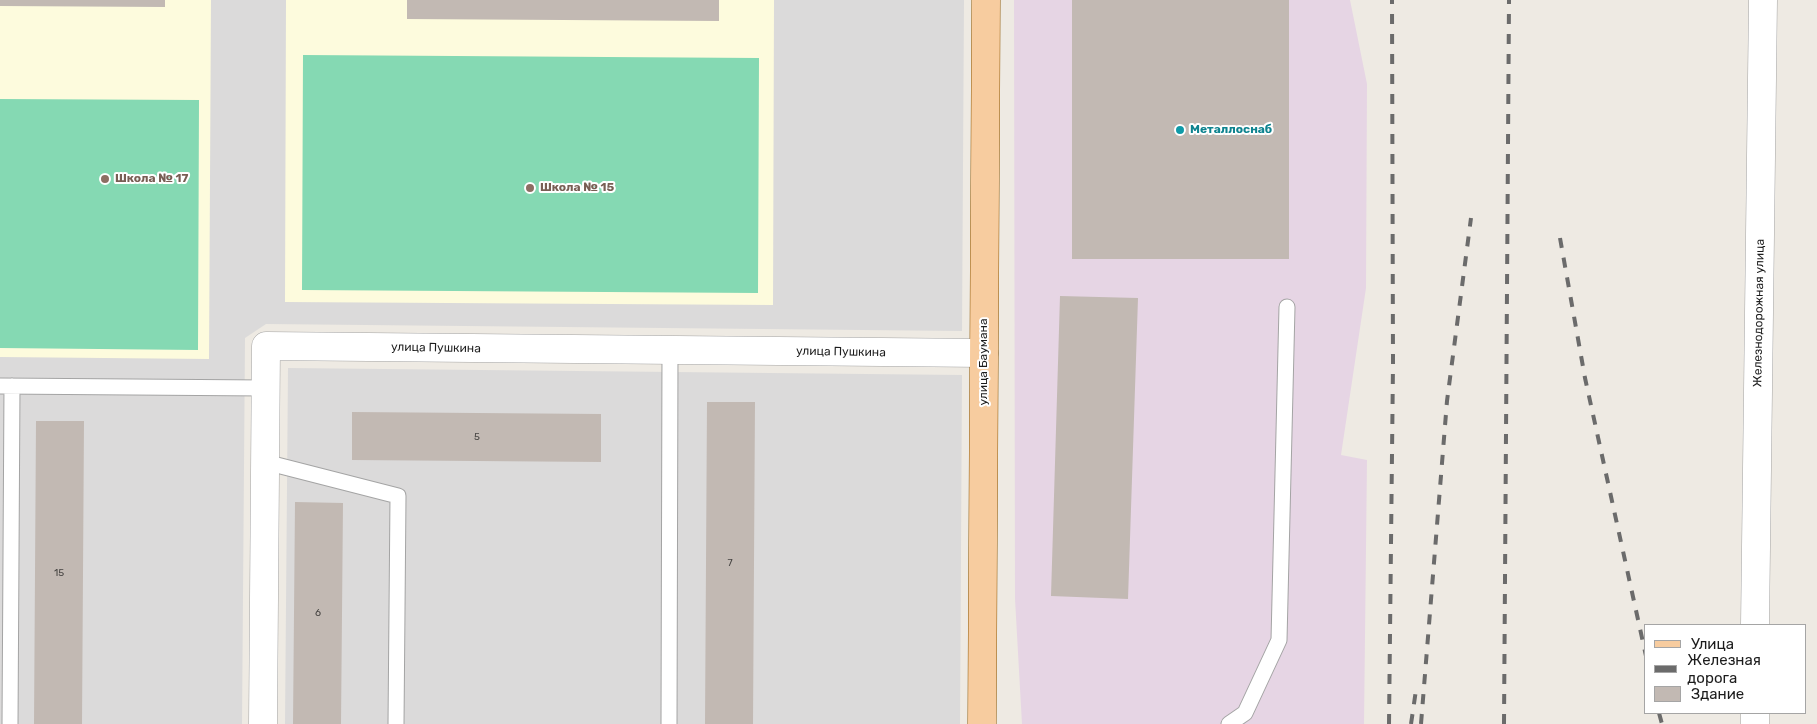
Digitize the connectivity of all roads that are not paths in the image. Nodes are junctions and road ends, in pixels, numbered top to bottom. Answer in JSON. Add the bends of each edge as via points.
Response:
{"nodes":[{"id":1,"x":986,"y":0,"type":"edge"},
{"id":2,"x":1763,"y":0,"type":"edge"},
{"id":3,"x":1286,"y":307,"type":"dead end"},
{"id":4,"x":670,"y":350,"type":"junction"},
{"id":5,"x":984,"y":353,"type":"junction"},
{"id":6,"x":6,"y":386,"type":"edge"},
{"id":7,"x":265,"y":388,"type":"junction"},
{"id":8,"x":265,"y":462,"type":"junction"},
{"id":9,"x":1755,"y":624,"type":"edge"},
{"id":10,"x":10,"y":724,"type":"edge"},
{"id":11,"x":263,"y":724,"type":"edge"},
{"id":12,"x":396,"y":724,"type":"edge"},
{"id":13,"x":669,"y":724,"type":"edge"},
{"id":14,"x":982,"y":724,"type":"edge"},
{"id":15,"x":1229,"y":724,"type":"edge"}],
"edges":[{"from":1,"to":5,"type":"main road","name":"улица Баумана"},
{"from":2,"to":9,"type":"street","name":"Железнодорожная улица"},
{"from":3,"to":15,"type":"lane","via":[[1279,640],[1245,714]]},
{"from":4,"to":5,"type":"street","name":"улица Пушкина"},
{"from":4,"to":7,"type":"street","name":"улица Пушкина","via":[[266,346]]},
{"from":4,"to":13,"type":"lane"},
{"from":5,"to":14,"type":"main road","name":"улица Баумана"},
{"from":6,"to":7,"type":"lane"},
{"from":6,"to":10,"type":"lane"},
{"from":7,"to":8,"type":"street","name":"улица Пушкина"},
{"from":8,"to":11,"type":"street","name":"улица Пушкина"},
{"from":8,"to":12,"type":"lane","via":[[398,496]]}]}
